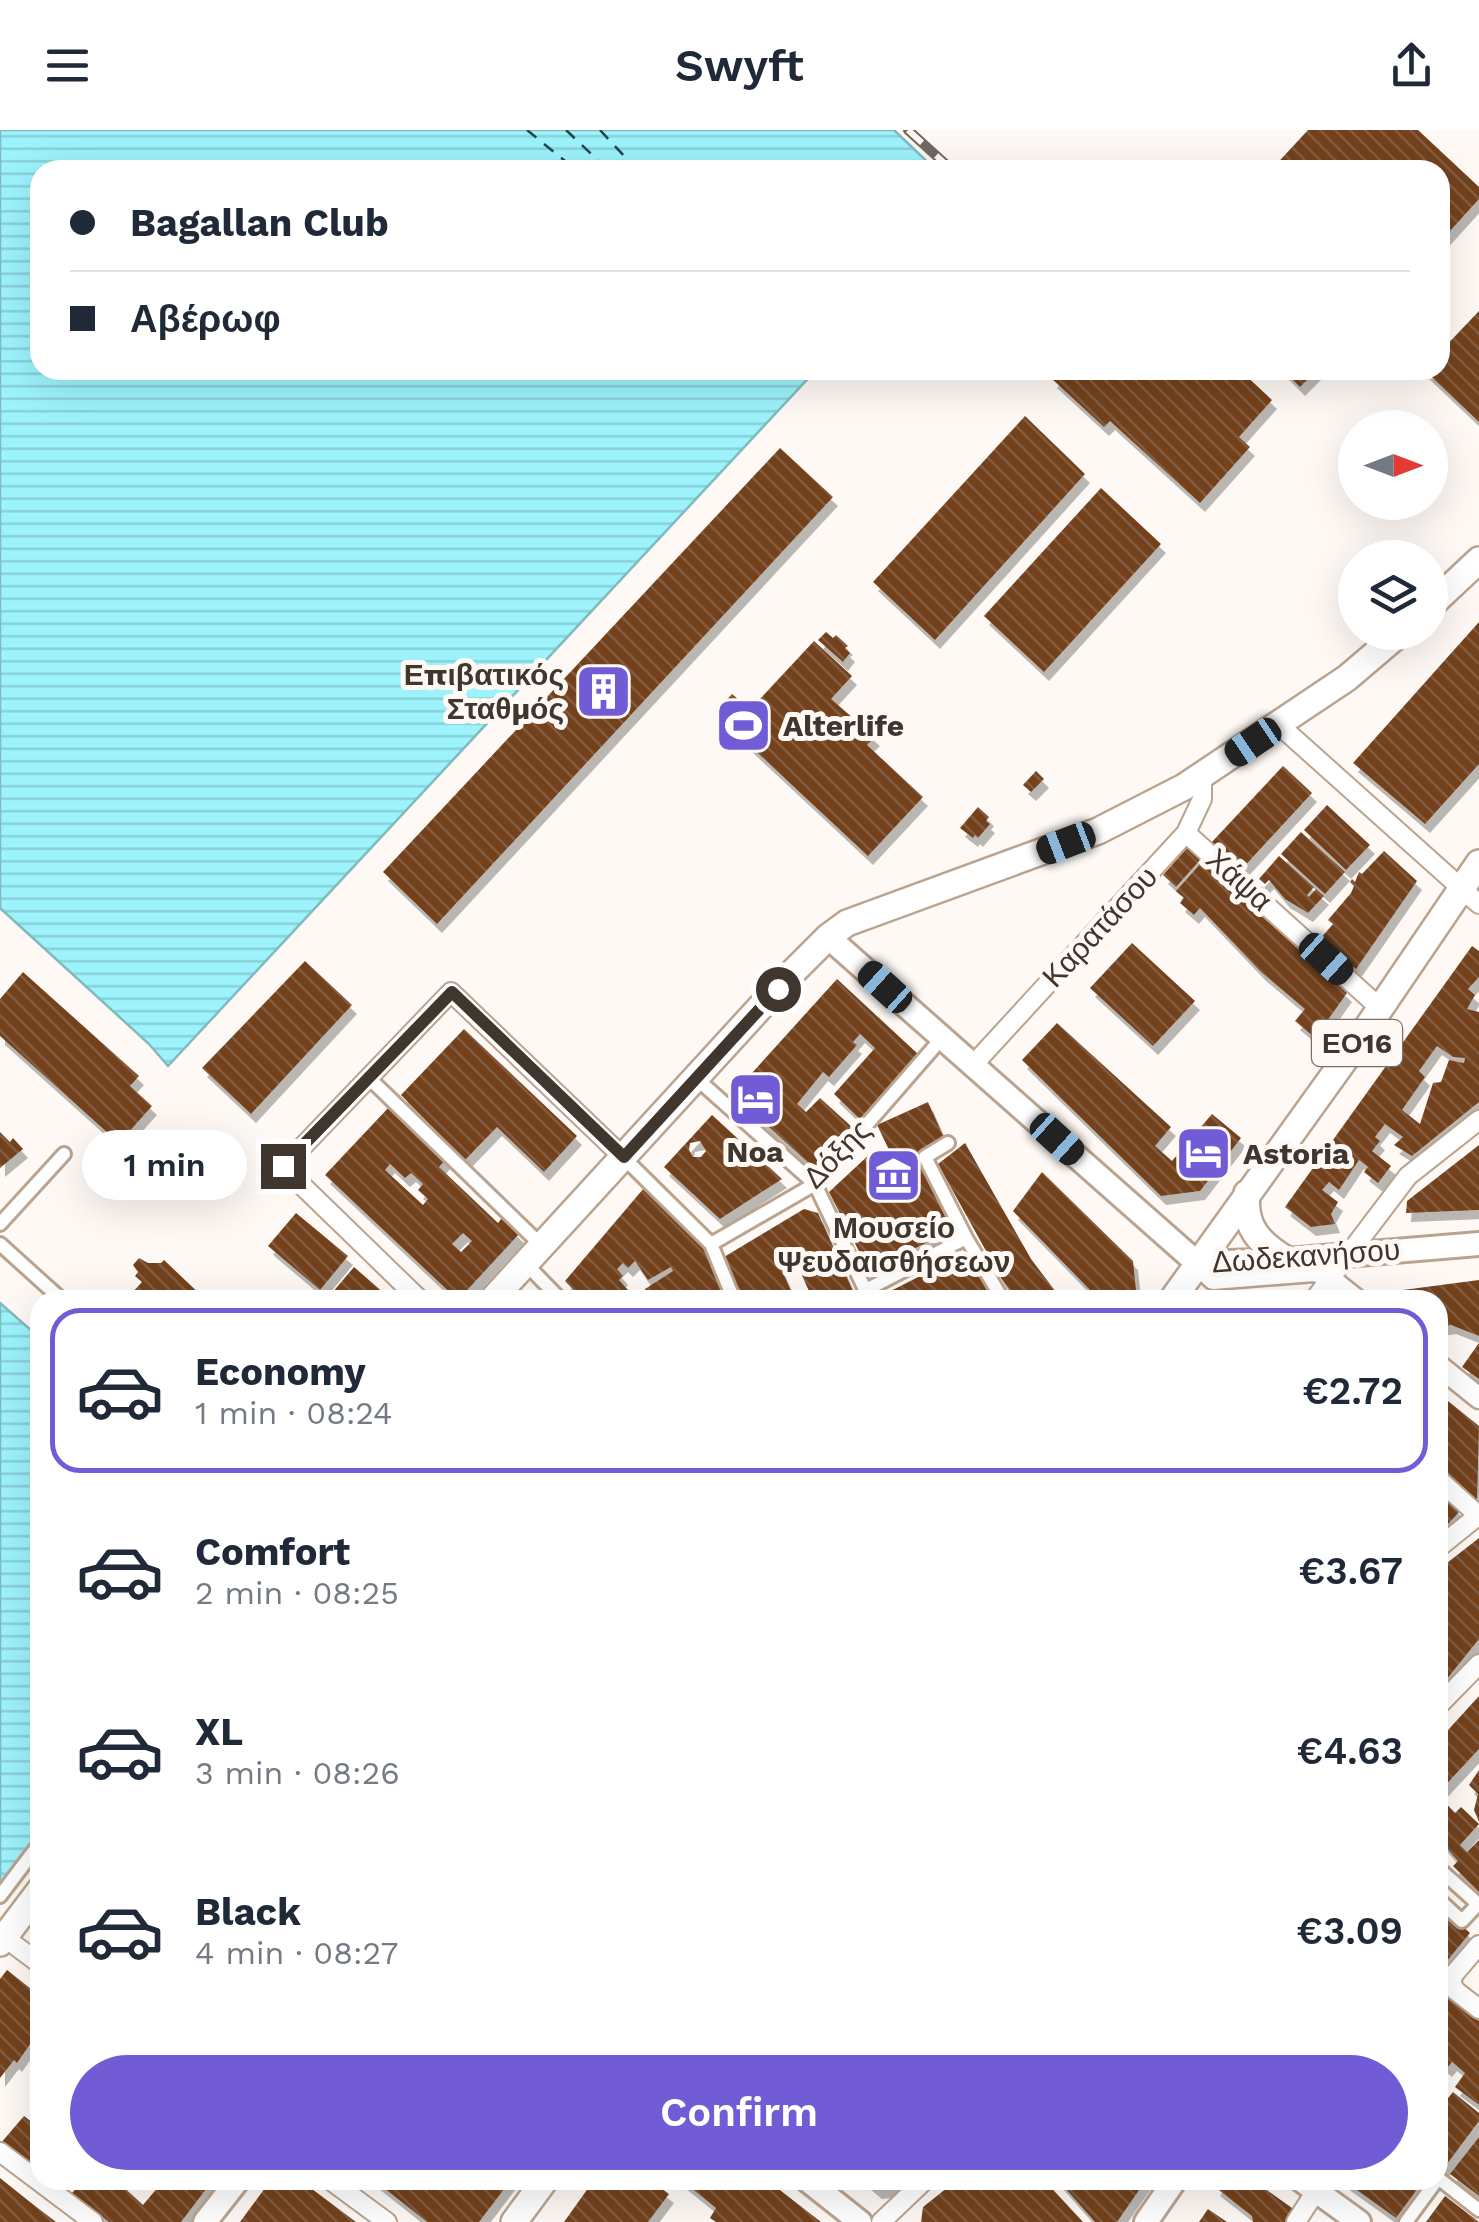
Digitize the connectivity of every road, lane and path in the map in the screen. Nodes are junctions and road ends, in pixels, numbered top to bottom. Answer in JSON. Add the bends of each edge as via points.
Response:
{"nodes":[{"id":1,"x":1479,"y":560,"type":"edge"},
{"id":2,"x":1448,"y":589,"type":"edge"},
{"id":3,"x":1380,"y":650,"type":"edge"},
{"id":4,"x":1278,"y":724,"type":"junction"},
{"id":5,"x":1202,"y":776,"type":"junction"},
{"id":6,"x":1186,"y":833,"type":"junction"},
{"id":7,"x":1479,"y":863,"type":"edge"},
{"id":8,"x":1470,"y":896,"type":"edge"},
{"id":9,"x":828,"y":937,"type":"junction"},
{"id":10,"x":1380,"y":1008,"type":"junction"},
{"id":11,"x":942,"y":1038,"type":"junction"},
{"id":12,"x":973,"y":1065,"type":"junction"},
{"id":13,"x":369,"y":1078,"type":"junction"},
{"id":14,"x":697,"y":1078,"type":"junction"},
{"id":15,"x":1479,"y":1120,"type":"edge"},
{"id":16,"x":948,"y":1143,"type":"dead end"},
{"id":17,"x":64,"y":1154,"type":"dead end"},
{"id":18,"x":624,"y":1157,"type":"junction"},
{"id":19,"x":815,"y":1184,"type":"junction"},
{"id":20,"x":1247,"y":1194,"type":"junction"},
{"id":21,"x":0,"y":1224,"type":"edge"},
{"id":22,"x":966,"y":1238,"type":"junction"},
{"id":23,"x":0,"y":1244,"type":"edge"},
{"id":24,"x":711,"y":1244,"type":"junction"},
{"id":25,"x":1479,"y":1244,"type":"edge"},
{"id":26,"x":533,"y":1254,"type":"junction"},
{"id":27,"x":1345,"y":1255,"type":"junction"},
{"id":28,"x":1287,"y":1260,"type":"junction"},
{"id":29,"x":1197,"y":1263,"type":"junction"},
{"id":30,"x":1322,"y":1274,"type":"junction"},
{"id":31,"x":51,"y":1290,"type":"edge"},
{"id":32,"x":410,"y":1290,"type":"edge"},
{"id":33,"x":501,"y":1290,"type":"edge"},
{"id":34,"x":555,"y":1290,"type":"edge"},
{"id":35,"x":730,"y":1290,"type":"edge"},
{"id":36,"x":866,"y":1290,"type":"edge"},
{"id":37,"x":877,"y":1290,"type":"edge"},
{"id":38,"x":997,"y":1290,"type":"edge"},
{"id":39,"x":1179,"y":1290,"type":"edge"},
{"id":40,"x":1317,"y":1290,"type":"edge"},
{"id":41,"x":1344,"y":1290,"type":"edge"},
{"id":42,"x":1448,"y":1372,"type":"edge"},
{"id":43,"x":1479,"y":1398,"type":"edge"},
{"id":44,"x":1448,"y":1489,"type":"edge"},
{"id":45,"x":1479,"y":1515,"type":"edge"},
{"id":46,"x":1448,"y":1540,"type":"edge"},
{"id":47,"x":1479,"y":1665,"type":"edge"},
{"id":48,"x":1448,"y":1696,"type":"edge"},
{"id":49,"x":30,"y":1856,"type":"edge"},
{"id":50,"x":1448,"y":1877,"type":"edge"},
{"id":51,"x":0,"y":1896,"type":"edge"},
{"id":52,"x":30,"y":1903,"type":"edge"},
{"id":53,"x":1448,"y":1909,"type":"edge"},
{"id":54,"x":2,"y":1940,"type":"edge"},
{"id":55,"x":1479,"y":1945,"type":"edge"},
{"id":56,"x":30,"y":1958,"type":"edge"},
{"id":57,"x":1479,"y":2009,"type":"edge"},
{"id":58,"x":0,"y":2152,"type":"edge"},
{"id":59,"x":30,"y":2169,"type":"edge"},
{"id":60,"x":1448,"y":2187,"type":"edge"},
{"id":61,"x":66,"y":2190,"type":"edge"},
{"id":62,"x":230,"y":2190,"type":"edge"},
{"id":63,"x":344,"y":2190,"type":"edge"},
{"id":64,"x":537,"y":2190,"type":"edge"},
{"id":65,"x":820,"y":2190,"type":"edge"},
{"id":66,"x":915,"y":2190,"type":"edge"},
{"id":67,"x":1169,"y":2190,"type":"edge"},
{"id":68,"x":1310,"y":2190,"type":"edge"},
{"id":69,"x":1320,"y":2190,"type":"edge"},
{"id":70,"x":1429,"y":2190,"type":"edge"},
{"id":71,"x":1479,"y":2210,"type":"edge"},
{"id":72,"x":93,"y":2222,"type":"edge"},
{"id":73,"x":205,"y":2222,"type":"edge"},
{"id":74,"x":387,"y":2222,"type":"edge"},
{"id":75,"x":514,"y":2222,"type":"edge"},
{"id":76,"x":860,"y":2222,"type":"edge"},
{"id":77,"x":881,"y":2222,"type":"edge"},
{"id":78,"x":1146,"y":2222,"type":"edge"},
{"id":79,"x":1296,"y":2222,"type":"edge"},
{"id":80,"x":1359,"y":2222,"type":"edge"},
{"id":81,"x":1406,"y":2222,"type":"edge"}],
"edges":[{"from":1,"to":2,"type":"main road"},
{"from":3,"to":4,"type":"main road"},
{"from":4,"to":5,"type":"main road"},
{"from":4,"to":8,"type":"street"},
{"from":5,"to":6,"type":"street","name":"Καρατάσου","via":[[1202,800]]},
{"from":5,"to":9,"type":"main road","via":[[1098,830],[876,911]]},
{"from":6,"to":10,"type":"street","name":"Χάψα"},
{"from":6,"to":12,"type":"street","name":"Καρατάσου"},
{"from":7,"to":8,"type":"main road","number":"ΕΟ16"},
{"from":8,"to":10,"type":"main road","number":"ΕΟ16"},
{"from":9,"to":11,"type":"main road"},
{"from":9,"to":14,"type":"main road"},
{"from":10,"to":20,"type":"main road","number":"ΕΟ16"},
{"from":11,"to":12,"type":"main road"},
{"from":11,"to":19,"type":"street","name":"Δόξης"},
{"from":12,"to":29,"type":"main road"},
{"from":13,"to":18,"type":"street","via":[[452,992]]},
{"from":13,"to":26,"type":"street"},
{"from":13,"to":32,"type":"street","via":[[283,1166]]},
{"from":14,"to":18,"type":"main road"},
{"from":14,"to":19,"type":"street"},
{"from":15,"to":27,"type":"street","via":[[1413,1171]]},
{"from":16,"to":22,"type":"street","via":[[924,1157]]},
{"from":17,"to":21,"type":"street"},
{"from":18,"to":24,"type":"street"},
{"from":18,"to":26,"type":"main road"},
{"from":19,"to":24,"type":"street","name":"Δόξης"},
{"from":19,"to":36,"type":"street"},
{"from":20,"to":28,"type":"main road","via":[[1253,1232]]},
{"from":20,"to":29,"type":"main road","number":"ΕΟ16"},
{"from":22,"to":37,"type":"street"},
{"from":22,"to":38,"type":"street"},
{"from":23,"to":31,"type":"street"},
{"from":24,"to":35,"type":"street"},
{"from":25,"to":27,"type":"main road","name":"Δωδεκανήσου"},
{"from":26,"to":33,"type":"main road"},
{"from":26,"to":34,"type":"street"},
{"from":27,"to":28,"type":"main road","name":"Δωδεκανήσου"},
{"from":27,"to":30,"type":"street"},
{"from":28,"to":29,"type":"main road","name":"Δωδεκανήσου"},
{"from":29,"to":30,"type":"street","name":"Δωδεκανήσου","via":[[1213,1279]]},
{"from":29,"to":39,"type":"main road","number":"ΕΟ16"},
{"from":30,"to":40,"type":"street"},
{"from":30,"to":41,"type":"street"},
{"from":42,"to":43,"type":"street"},
{"from":44,"to":45,"type":"street"},
{"from":45,"to":46,"type":"street"},
{"from":47,"to":48,"type":"street"},
{"from":49,"to":51,"type":"street"},
{"from":50,"to":53,"type":"street","via":[[1478,1904],[1462,1922]]},
{"from":52,"to":54,"type":"main road"},
{"from":54,"to":56,"type":"street"},
{"from":55,"to":57,"type":"street","via":[[1451,1983]]},
{"from":58,"to":59,"type":"street"},
{"from":60,"to":71,"type":"street"},
{"from":61,"to":72,"type":"street"},
{"from":62,"to":73,"type":"main road"},
{"from":63,"to":74,"type":"street"},
{"from":64,"to":75,"type":"main road"},
{"from":65,"to":76,"type":"main road"},
{"from":66,"to":77,"type":"street"},
{"from":67,"to":78,"type":"main road"},
{"from":68,"to":79,"type":"street"},
{"from":69,"to":80,"type":"main road"},
{"from":70,"to":81,"type":"street"}]}
